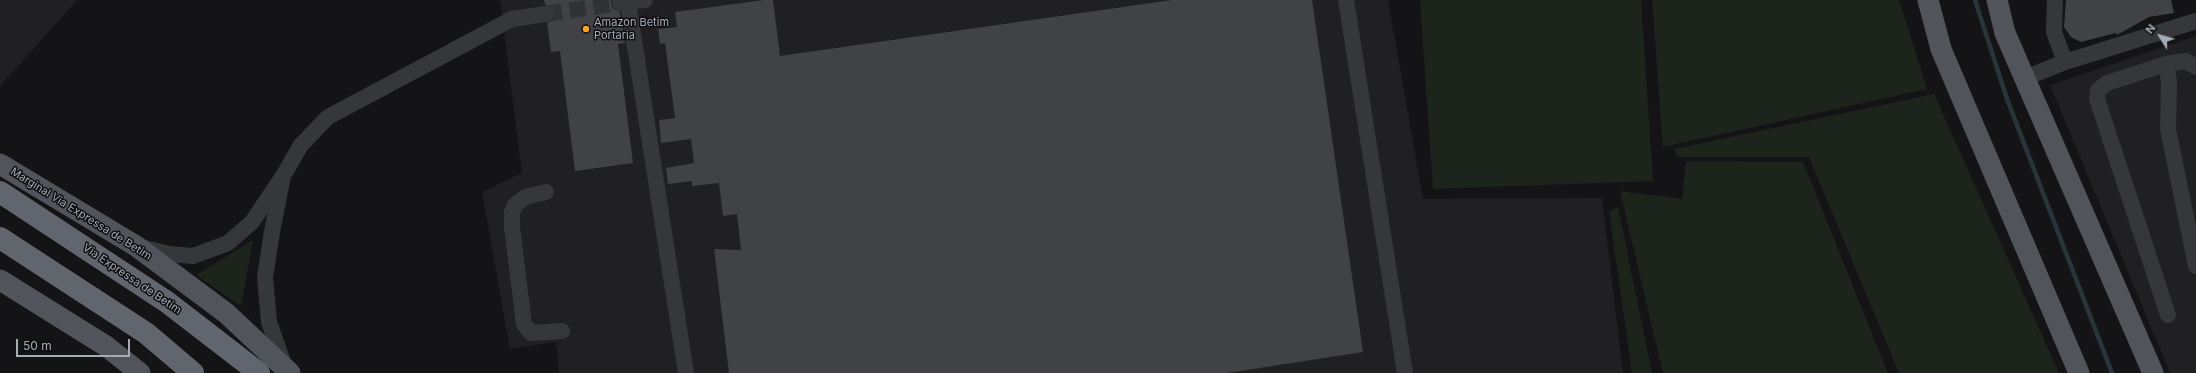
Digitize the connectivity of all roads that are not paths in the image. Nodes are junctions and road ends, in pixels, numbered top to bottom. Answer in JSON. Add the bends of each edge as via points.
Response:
{"nodes":[{"id":1,"x":645,"y":0,"type":"edge"},
{"id":2,"x":1346,"y":0,"type":"edge"},
{"id":3,"x":1928,"y":0,"type":"edge"},
{"id":4,"x":1997,"y":0,"type":"edge"},
{"id":5,"x":2055,"y":0,"type":"edge"},
{"id":6,"x":546,"y":14,"type":"tunnel mouth"},
{"id":7,"x":2196,"y":21,"type":"edge"},
{"id":8,"x":2065,"y":62,"type":"junction"},
{"id":9,"x":2166,"y":64,"type":"junction"},
{"id":10,"x":2196,"y":67,"type":"edge"},
{"id":11,"x":2025,"y":78,"type":"junction"},
{"id":12,"x":0,"y":164,"type":"edge"},
{"id":13,"x":283,"y":176,"type":"junction"},
{"id":14,"x":0,"y":192,"type":"edge"},
{"id":15,"x":546,"y":192,"type":"dead end"},
{"id":16,"x":0,"y":238,"type":"edge"},
{"id":17,"x":136,"y":246,"type":"junction"},
{"id":18,"x":2196,"y":266,"type":"edge"},
{"id":19,"x":0,"y":280,"type":"edge"},
{"id":20,"x":2168,"y":315,"type":"dead end"},
{"id":21,"x":562,"y":331,"type":"dead end"},
{"id":22,"x":287,"y":369,"type":"edge"},
{"id":23,"x":140,"y":373,"type":"edge"},
{"id":24,"x":194,"y":373,"type":"edge"},
{"id":25,"x":259,"y":373,"type":"edge"},
{"id":26,"x":686,"y":373,"type":"edge"},
{"id":27,"x":1405,"y":373,"type":"edge"},
{"id":28,"x":2079,"y":373,"type":"edge"},
{"id":29,"x":2153,"y":373,"type":"edge"}],
"edges":[{"from":1,"to":26,"type":"street","via":[[624,2]]},
{"from":2,"to":27,"type":"street"},
{"from":3,"to":28,"type":"main road","via":[[1941,49]]},
{"from":4,"to":11,"type":"main road","via":[[2005,33]]},
{"from":5,"to":8,"type":"street","via":[[2054,32]]},
{"from":6,"to":13,"type":"street","via":[[512,19],[328,117],[301,145]]},
{"from":7,"to":8,"type":"street"},
{"from":8,"to":11,"type":"street"},
{"from":9,"to":10,"type":"street","via":[[2186,61]]},
{"from":9,"to":18,"type":"street","via":[[2168,129]]},
{"from":9,"to":20,"type":"street","via":[[2107,83],[2098,90],[2097,99]]},
{"from":11,"to":29,"type":"main road"},
{"from":12,"to":17,"type":"main road","name":"Marginal Via Expressa de Betim"},
{"from":13,"to":17,"type":"street","via":[[252,222],[228,244],[193,256],[168,254]]},
{"from":13,"to":22,"type":"street","via":[[265,277],[269,322]]},
{"from":14,"to":25,"type":"highway","name":"Via Expressa de Betim","via":[[167,302]]},
{"from":15,"to":21,"type":"street","via":[[525,198],[515,205],[512,212],[512,227],[524,324],[531,333]]},
{"from":16,"to":24,"type":"highway","via":[[146,333]]},
{"from":17,"to":22,"type":"main road","name":"Marginal Via Expressa de Betim","via":[[226,313]]},
{"from":19,"to":23,"type":"main road","via":[[106,346]]}]}
